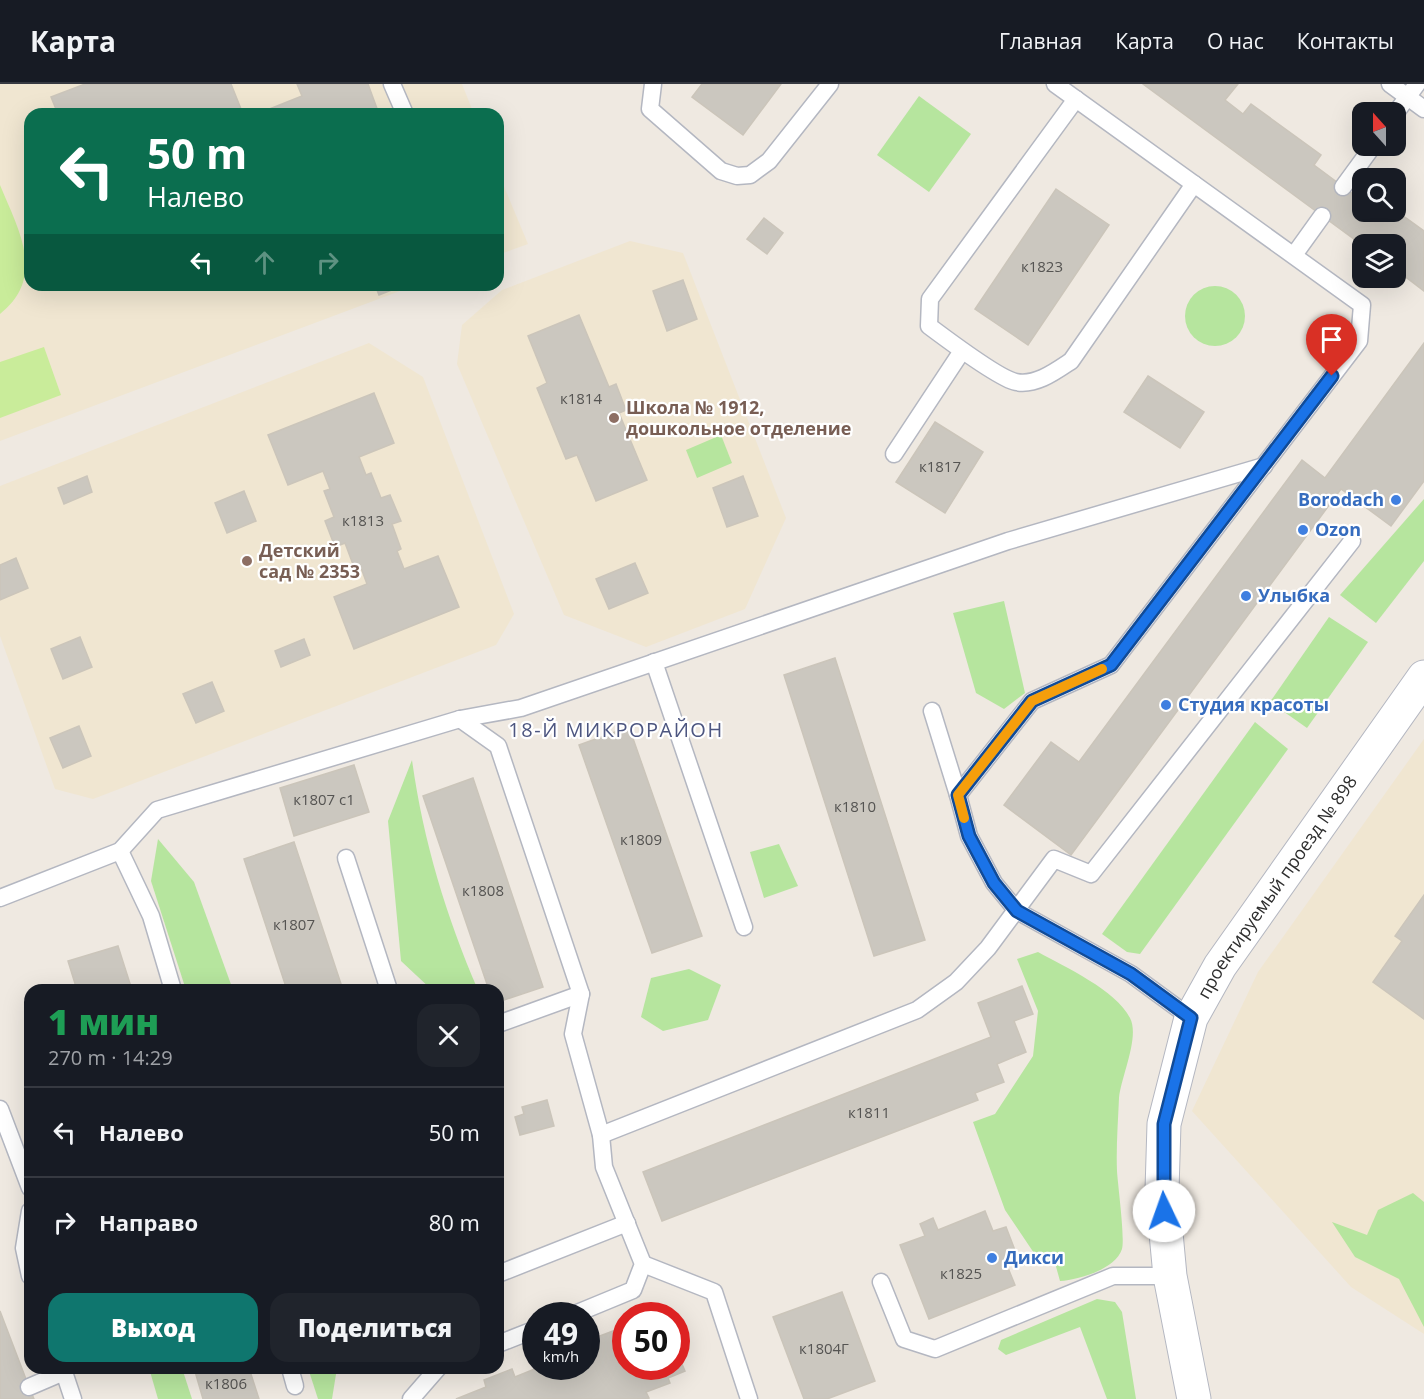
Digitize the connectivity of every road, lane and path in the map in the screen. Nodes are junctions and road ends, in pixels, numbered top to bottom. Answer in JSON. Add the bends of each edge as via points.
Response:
{"nodes":[{"id":1,"x":392,"y":84,"type":"edge"},
{"id":2,"x":653,"y":84,"type":"edge"},
{"id":3,"x":830,"y":84,"type":"edge"},
{"id":4,"x":1055,"y":84,"type":"edge"},
{"id":5,"x":1390,"y":84,"type":"edge"},
{"id":6,"x":1412,"y":90,"type":"edge"},
{"id":7,"x":1076,"y":99,"type":"junction"},
{"id":8,"x":402,"y":108,"type":"edge"},
{"id":9,"x":1424,"y":109,"type":"edge"},
{"id":10,"x":1366,"y":156,"type":"edge"},
{"id":11,"x":1194,"y":184,"type":"junction"},
{"id":12,"x":1343,"y":187,"type":"dead end"},
{"id":13,"x":1322,"y":216,"type":"dead end"},
{"id":14,"x":1294,"y":255,"type":"junction"},
{"id":15,"x":962,"y":351,"type":"junction"},
{"id":16,"x":894,"y":454,"type":"dead end"},
{"id":17,"x":1263,"y":466,"type":"junction"},
{"id":18,"x":1352,"y":541,"type":"dead end"},
{"id":19,"x":654,"y":662,"type":"junction"},
{"id":20,"x":1424,"y":677,"type":"edge"},
{"id":21,"x":932,"y":711,"type":"dead end"},
{"id":22,"x":460,"y":718,"type":"junction"},
{"id":23,"x":958,"y":795,"type":"junction"},
{"id":24,"x":120,"y":851,"type":"junction"},
{"id":25,"x":346,"y":858,"type":"dead end"},
{"id":26,"x":0,"y":898,"type":"edge"},
{"id":27,"x":1017,"y":911,"type":"junction"},
{"id":28,"x":744,"y":927,"type":"dead end"},
{"id":29,"x":171,"y":984,"type":"edge"},
{"id":30,"x":387,"y":984,"type":"edge"},
{"id":31,"x":581,"y":994,"type":"junction"},
{"id":32,"x":1191,"y":1018,"type":"junction"},
{"id":33,"x":504,"y":1022,"type":"edge"},
{"id":34,"x":0,"y":1109,"type":"edge"},
{"id":35,"x":601,"y":1136,"type":"junction"},
{"id":36,"x":24,"y":1172,"type":"edge"},
{"id":37,"x":627,"y":1223,"type":"junction"},
{"id":38,"x":643,"y":1264,"type":"junction"},
{"id":39,"x":504,"y":1273,"type":"edge"},
{"id":40,"x":1170,"y":1276,"type":"junction"},
{"id":41,"x":881,"y":1282,"type":"dead end"},
{"id":42,"x":600,"y":1304,"type":"edge"},
{"id":43,"x":522,"y":1335,"type":"edge"},
{"id":44,"x":504,"y":1342,"type":"edge"},
{"id":45,"x":55,"y":1374,"type":"edge"},
{"id":46,"x":64,"y":1374,"type":"edge"},
{"id":47,"x":292,"y":1374,"type":"edge"},
{"id":48,"x":433,"y":1374,"type":"edge"},
{"id":49,"x":295,"y":1386,"type":"dead end"},
{"id":50,"x":29,"y":1387,"type":"dead end"},
{"id":51,"x":73,"y":1399,"type":"edge"},
{"id":52,"x":411,"y":1399,"type":"edge"},
{"id":53,"x":749,"y":1399,"type":"edge"},
{"id":54,"x":1194,"y":1399,"type":"edge"}],
"edges":[{"from":1,"to":8,"type":"lane"},
{"from":2,"to":3,"type":"lane","via":[[650,109],[721,171],[737,176],[750,175],[769,161]]},
{"from":4,"to":7,"type":"lane"},
{"from":5,"to":6,"type":"lane"},
{"from":6,"to":9,"type":"lane"},
{"from":7,"to":11,"type":"lane"},
{"from":7,"to":15,"type":"lane","via":[[930,299],[930,326]]},
{"from":10,"to":12,"type":"lane"},
{"from":11,"to":14,"type":"lane"},
{"from":11,"to":15,"type":"lane","via":[[1071,361],[1046,378],[1016,382]]},
{"from":13,"to":14,"type":"lane"},
{"from":14,"to":17,"type":"lane","via":[[1362,305],[1359,341]]},
{"from":15,"to":16,"type":"lane"},
{"from":17,"to":19,"type":"lane","via":[[1008,541]]},
{"from":17,"to":23,"type":"lane","via":[[1111,665],[1032,701]]},
{"from":18,"to":27,"type":"lane","via":[[1091,874],[1054,859]]},
{"from":19,"to":22,"type":"lane","via":[[521,708]]},
{"from":19,"to":28,"type":"lane"},
{"from":20,"to":32,"type":"main road","name":"проектируемый проезд № 898","via":[[1220,966]]},
{"from":21,"to":23,"type":"lane"},
{"from":22,"to":24,"type":"lane","via":[[157,810]]},
{"from":22,"to":31,"type":"lane","via":[[498,746]]},
{"from":23,"to":27,"type":"lane","via":[[969,836],[994,883]]},
{"from":24,"to":26,"type":"lane"},
{"from":24,"to":29,"type":"lane","via":[[151,916]]},
{"from":25,"to":30,"type":"lane"},
{"from":27,"to":32,"type":"lane","via":[[1131,974]]},
{"from":27,"to":35,"type":"lane","via":[[956,982],[917,1010]]},
{"from":31,"to":33,"type":"lane"},
{"from":31,"to":35,"type":"lane","via":[[573,1034]]},
{"from":32,"to":40,"type":"main road","name":"проектируемый проезд № 898","via":[[1164,1124],[1162,1190]]},
{"from":34,"to":36,"type":"lane"},
{"from":35,"to":37,"type":"lane","via":[[604,1167]]},
{"from":37,"to":38,"type":"lane"},
{"from":37,"to":39,"type":"lane"},
{"from":38,"to":42,"type":"lane","via":[[633,1290]]},
{"from":38,"to":53,"type":"lane","via":[[714,1292]]},
{"from":40,"to":41,"type":"lane","via":[[1113,1276],[935,1349],[904,1339]]},
{"from":40,"to":54,"type":"main road","name":"проектируемый проезд № 898"},
{"from":43,"to":44,"type":"lane"},
{"from":45,"to":50,"type":"lane"},
{"from":46,"to":51,"type":"lane"},
{"from":47,"to":49,"type":"lane"},
{"from":48,"to":52,"type":"lane"}]}
